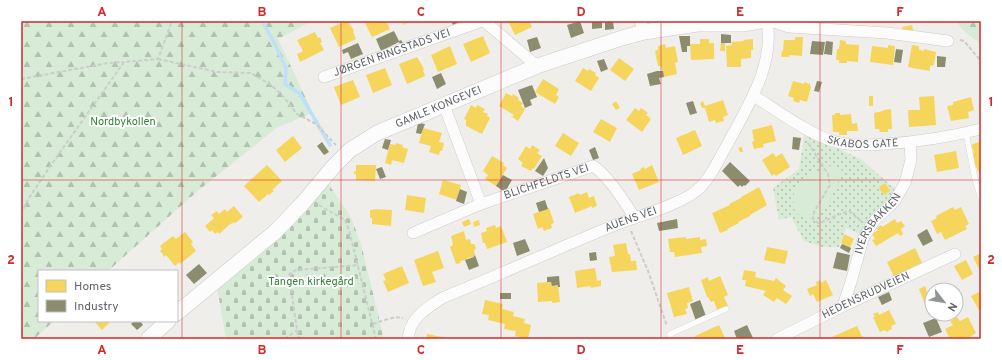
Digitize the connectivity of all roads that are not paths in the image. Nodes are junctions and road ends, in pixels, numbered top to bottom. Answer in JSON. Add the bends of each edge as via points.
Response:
{"nodes":[{"id":1,"x":483,"y":21,"type":"edge"},
{"id":2,"x":760,"y":21,"type":"edge"},
{"id":3,"x":767,"y":21,"type":"edge"},
{"id":4,"x":771,"y":21,"type":"edge"},
{"id":5,"x":695,"y":23,"type":"edge"},
{"id":6,"x":642,"y":27,"type":"edge"},
{"id":7,"x":948,"y":40,"type":"road end"},
{"id":8,"x":537,"y":66,"type":"junction"},
{"id":9,"x":324,"y":77,"type":"dead end"},
{"id":10,"x":754,"y":96,"type":"junction"},
{"id":11,"x":444,"y":105,"type":"junction"},
{"id":12,"x":981,"y":129,"type":"edge"},
{"id":13,"x":966,"y":133,"type":"junction"},
{"id":14,"x":910,"y":142,"type":"junction"},
{"id":15,"x":981,"y":198,"type":"edge"},
{"id":16,"x":482,"y":204,"type":"junction"},
{"id":17,"x":631,"y":219,"type":"junction"},
{"id":18,"x":413,"y":233,"type":"dead end"},
{"id":19,"x":955,"y":254,"type":"dead end"},
{"id":20,"x":843,"y":306,"type":"junction"},
{"id":21,"x":726,"y":309,"type":"dead end"},
{"id":22,"x":178,"y":312,"type":"edge"},
{"id":23,"x":167,"y":322,"type":"edge"},
{"id":24,"x":148,"y":339,"type":"edge"},
{"id":25,"x":408,"y":339,"type":"edge"},
{"id":26,"x":671,"y":339,"type":"edge"},
{"id":27,"x":777,"y":339,"type":"edge"}],
"edges":[{"from":1,"to":8,"type":"street","name":"JØRGEN RINGSTADS VEI"},
{"from":1,"to":9,"type":"street","name":"JØRGEN RINGSTADS VEI"},
{"from":2,"to":5,"type":"main road","name":"GAMLE KONGEVEI","via":[[743,24]]},
{"from":3,"to":10,"type":"street","name":"AUENS VEI","via":[[769,34],[766,55]]},
{"from":4,"to":7,"type":"street","via":[[789,27],[887,33]]},
{"from":5,"to":6,"type":"main road","name":"GAMLE KONGEVEI"},
{"from":6,"to":8,"type":"main road","name":"GAMLE KONGEVEI"},
{"from":8,"to":11,"type":"main road","name":"GAMLE KONGEVEI"},
{"from":10,"to":14,"type":"street","name":"SKABOS GATE","via":[[814,133],[836,142],[866,145]]},
{"from":10,"to":17,"type":"street","name":"AUENS VEI","via":[[711,173],[699,188],[685,198]]},
{"from":11,"to":16,"type":"street"},
{"from":11,"to":22,"type":"main road","name":"GAMLE KONGEVEI","via":[[377,133],[356,145],[275,232]]},
{"from":12,"to":13,"type":"street","name":"SKABOS GATE"},
{"from":13,"to":14,"type":"street","name":"SKABOS GATE"},
{"from":13,"to":15,"type":"lane","via":[[974,179]]},
{"from":14,"to":20,"type":"street","name":"IVERSBAKKEN","via":[[910,160],[905,183],[894,202],[874,221],[863,239]]},
{"from":16,"to":17,"type":"street","name":"BLICHFELDTS VEI","via":[[593,166],[618,192]]},
{"from":16,"to":18,"type":"street","name":"BLICHFELDTS VEI"},
{"from":17,"to":25,"type":"street","name":"AUENS VEI","via":[[442,298],[424,310],[414,321]]},
{"from":19,"to":20,"type":"street","name":"HEDENSRUDVEIEN"},
{"from":20,"to":27,"type":"street","name":"HEDENSRUDVEIEN"},
{"from":21,"to":26,"type":"lane","via":[[670,334]]},
{"from":23,"to":24,"type":"main road"}]}
